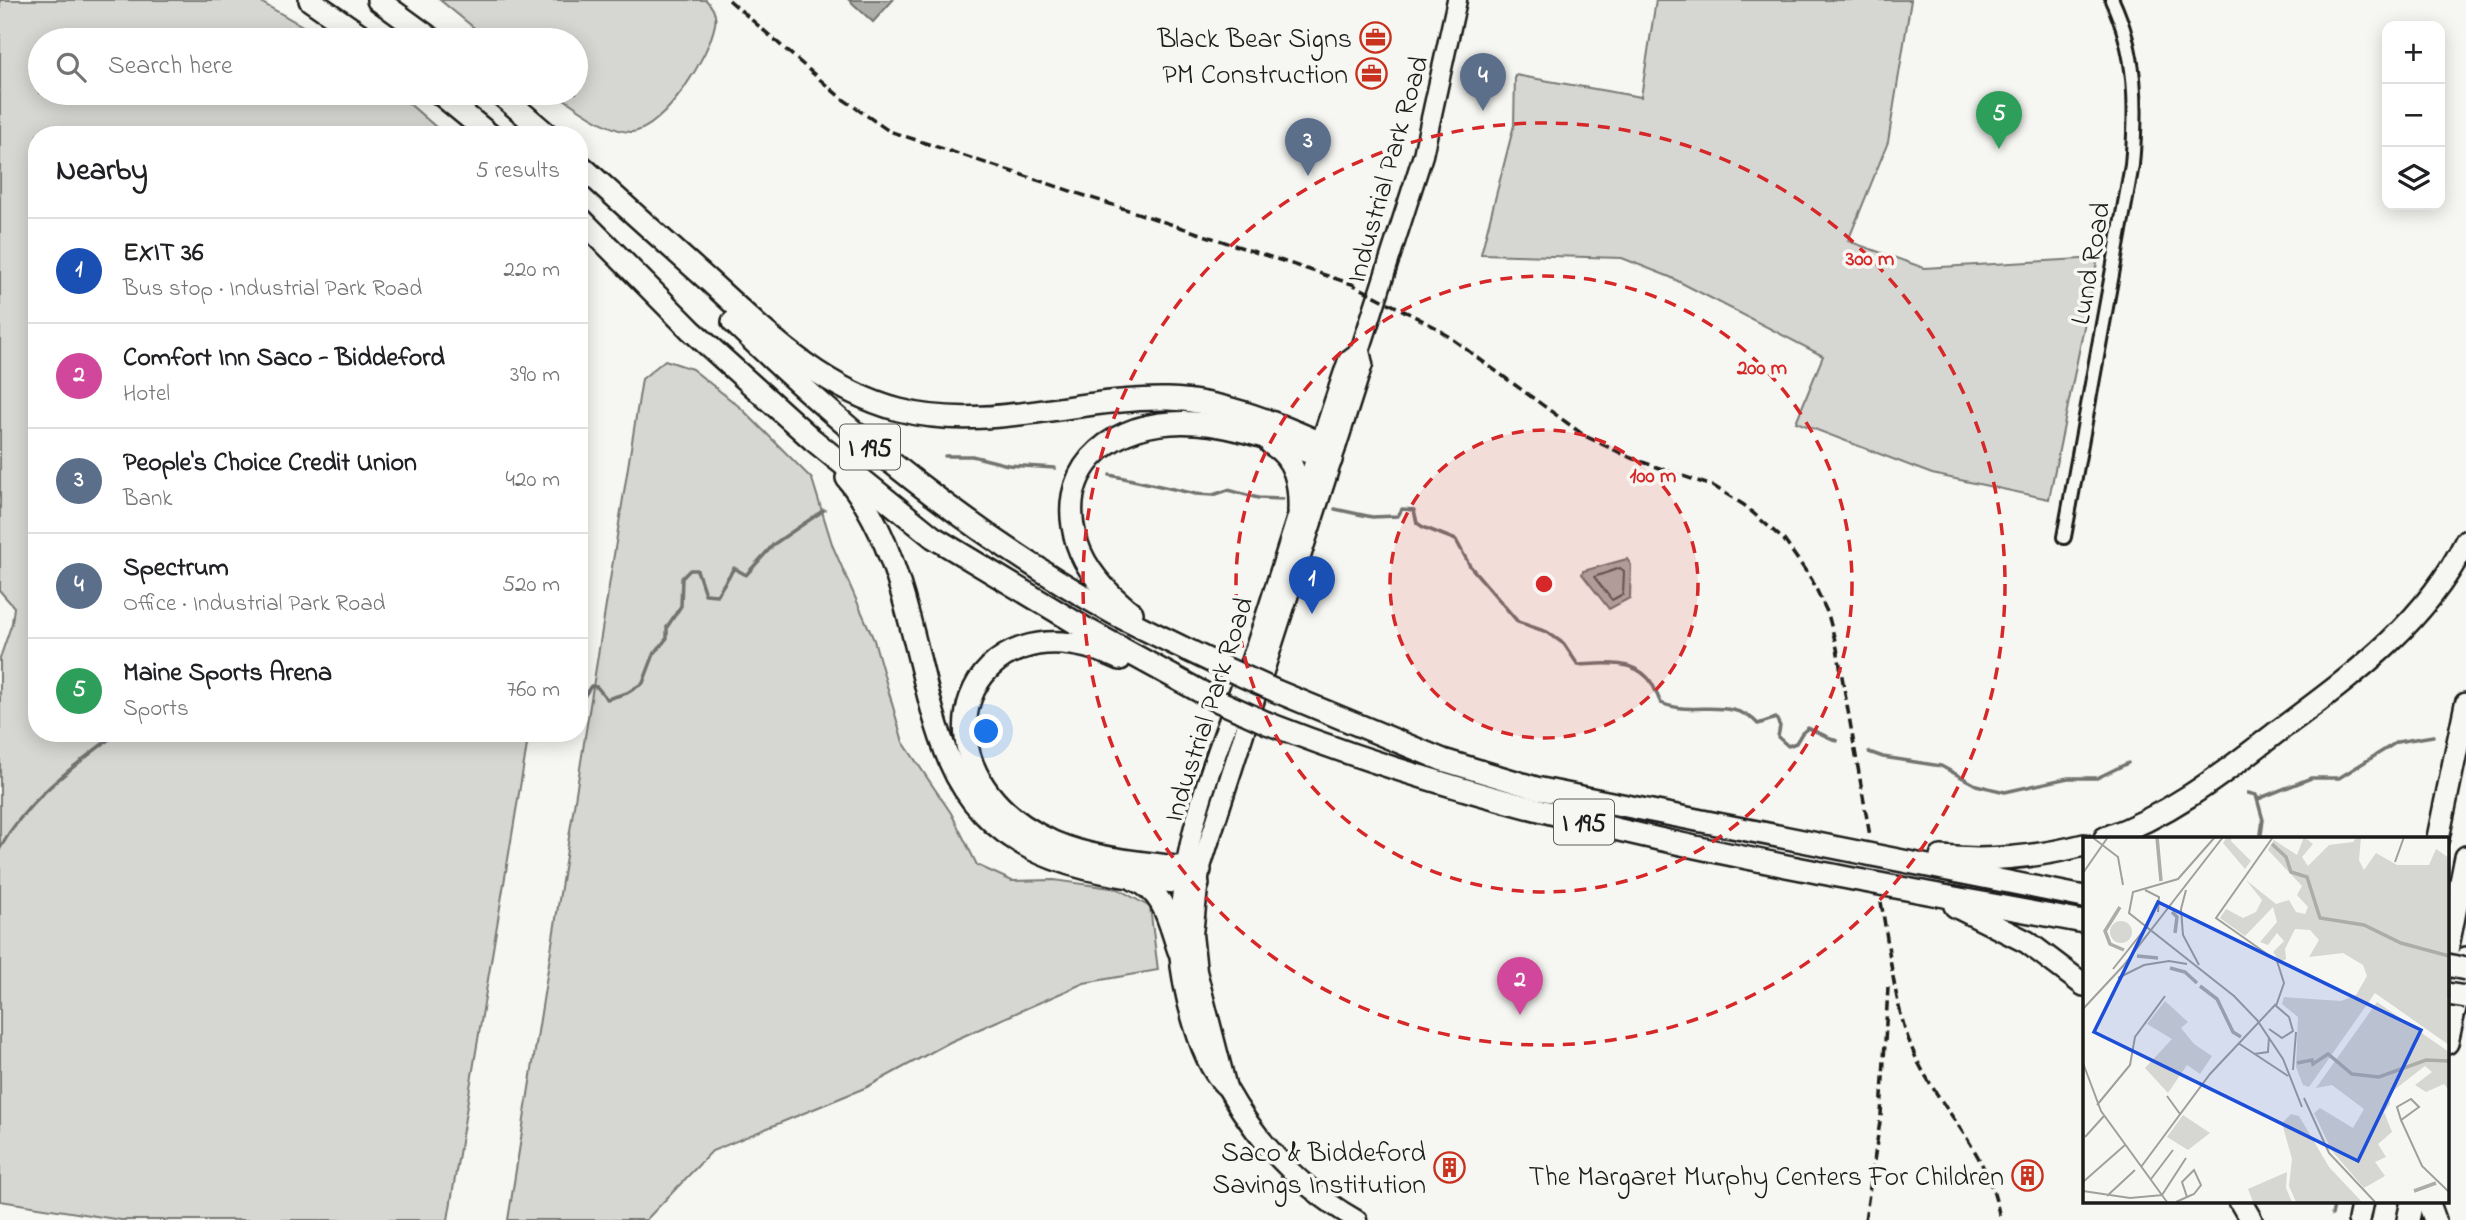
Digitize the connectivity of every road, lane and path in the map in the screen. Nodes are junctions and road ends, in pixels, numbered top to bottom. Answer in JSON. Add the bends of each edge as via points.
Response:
{"nodes":[{"id":1,"x":310,"y":0,"type":"edge"},
{"id":2,"x":378,"y":0,"type":"edge"},
{"id":3,"x":1457,"y":0,"type":"edge"},
{"id":4,"x":2112,"y":0,"type":"edge"},
{"id":5,"x":351,"y":28,"type":"edge"},
{"id":6,"x":416,"y":28,"type":"edge"},
{"id":7,"x":454,"y":105,"type":"edge"},
{"id":8,"x":513,"y":105,"type":"edge"},
{"id":9,"x":479,"y":126,"type":"edge"},
{"id":10,"x":538,"y":126,"type":"edge"},
{"id":11,"x":588,"y":172,"type":"edge"},
{"id":12,"x":622,"y":203,"type":"junction"},
{"id":13,"x":588,"y":226,"type":"edge"},
{"id":14,"x":1254,"y":435,"type":"junction"},
{"id":15,"x":813,"y":440,"type":"junction"},
{"id":16,"x":1325,"y":452,"type":"junction"},
{"id":17,"x":1299,"y":511,"type":"junction"},
{"id":18,"x":2064,"y":537,"type":"dead end"},
{"id":19,"x":2466,"y":541,"type":"edge"},
{"id":20,"x":1160,"y":637,"type":"junction"},
{"id":21,"x":1214,"y":699,"type":"junction"},
{"id":22,"x":2466,"y":704,"type":"edge"},
{"id":23,"x":2107,"y":837,"type":"edge"},
{"id":24,"x":2438,"y":837,"type":"edge"},
{"id":25,"x":1836,"y":845,"type":"junction"},
{"id":26,"x":2083,"y":845,"type":"edge"},
{"id":27,"x":2466,"y":857,"type":"edge"},
{"id":28,"x":1120,"y":874,"type":"junction"},
{"id":29,"x":1192,"y":876,"type":"junction"},
{"id":30,"x":1910,"y":891,"type":"junction"},
{"id":31,"x":2083,"y":897,"type":"edge"},
{"id":32,"x":2083,"y":922,"type":"edge"},
{"id":33,"x":2448,"y":946,"type":"edge"},
{"id":34,"x":1179,"y":951,"type":"junction"},
{"id":35,"x":2466,"y":958,"type":"edge"},
{"id":36,"x":2448,"y":965,"type":"edge"},
{"id":37,"x":2466,"y":969,"type":"edge"},
{"id":38,"x":2083,"y":984,"type":"edge"},
{"id":39,"x":2448,"y":994,"type":"edge"},
{"id":40,"x":2466,"y":997,"type":"edge"},
{"id":41,"x":2448,"y":1039,"type":"edge"},
{"id":42,"x":1227,"y":1088,"type":"junction"},
{"id":43,"x":2241,"y":1202,"type":"edge"},
{"id":44,"x":2363,"y":1202,"type":"edge"},
{"id":45,"x":2399,"y":1202,"type":"edge"},
{"id":46,"x":2412,"y":1202,"type":"edge"},
{"id":47,"x":2428,"y":1202,"type":"edge"},
{"id":48,"x":1357,"y":1220,"type":"edge"},
{"id":49,"x":2251,"y":1220,"type":"edge"},
{"id":50,"x":2359,"y":1220,"type":"edge"},
{"id":51,"x":2395,"y":1220,"type":"edge"},
{"id":52,"x":2408,"y":1220,"type":"edge"},
{"id":53,"x":2435,"y":1220,"type":"edge"}],
"edges":[{"from":1,"to":5,"type":"highway"},
{"from":2,"to":6,"type":"highway"},
{"from":3,"to":16,"type":"main road","name":"Industrial Park Road","via":[[1423,155],[1360,351],[1363,364]]},
{"from":4,"to":18,"type":"street","name":"Lund Road","via":[[2133,67],[2132,165]]},
{"from":7,"to":9,"type":"highway"},
{"from":8,"to":10,"type":"highway"},
{"from":11,"to":12,"type":"highway","number":"I 195"},
{"from":12,"to":16,"type":"highway","via":[[787,352],[831,382],[880,404],[924,415],[974,418],[1138,400],[1188,400],[1267,420]]},
{"from":12,"to":20,"type":"highway","number":"I 195","via":[[716,305],[869,447],[1007,547]]},
{"from":13,"to":15,"type":"highway","number":"I 195","via":[[691,330]]},
{"from":14,"to":16,"type":"highway"},
{"from":14,"to":17,"type":"highway","via":[[1289,460],[1297,481]]},
{"from":14,"to":20,"type":"highway","via":[[1199,423],[1143,427],[1098,449],[1076,482],[1072,517],[1085,561],[1118,602]]},
{"from":15,"to":21,"type":"highway","number":"I 195","via":[[933,537]]},
{"from":15,"to":28,"type":"highway","via":[[854,488],[887,547],[949,760],[971,798],[1006,834],[1044,857],[1077,868]]},
{"from":16,"to":17,"type":"main road","name":"Industrial Park Road"},
{"from":16,"to":29,"type":"main road","name":"Industrial Park Road"},
{"from":17,"to":29,"type":"main road","name":"Industrial Park Road","via":[[1196,821]]},
{"from":19,"to":23,"type":"highway","via":[[2442,583],[2414,618],[2368,662],[2199,791],[2164,813]]},
{"from":20,"to":25,"type":"highway","number":"I 195","bridge":true,"via":[[1443,760],[1536,788]]},
{"from":21,"to":29,"type":"highway","via":[[1113,656],[1054,643],[1020,649],[986,670],[968,702],[964,720],[973,769],[991,796],[1023,824],[1065,846]]},
{"from":21,"to":30,"type":"highway","number":"I 195","bridge":true,"via":[[1267,723],[1446,786],[1648,838]]},
{"from":22,"to":24,"type":"highway"},
{"from":25,"to":26,"type":"highway","via":[[1986,859]]},
{"from":25,"to":31,"type":"highway"},
{"from":27,"to":33,"type":"highway"},
{"from":28,"to":29,"type":"highway"},
{"from":28,"to":34,"type":"highway","via":[[1154,891]]},
{"from":29,"to":34,"type":"main road","name":"Industrial Park Road"},
{"from":29,"to":42,"type":"main road","name":"Industrial Park Road","via":[[1197,971]]},
{"from":30,"to":32,"type":"highway"},
{"from":30,"to":38,"type":"highway","via":[[1992,923],[2035,947]]},
{"from":34,"to":42,"type":"main road","name":"Industrial Park Road","via":[[1197,1034],[1214,1074]]},
{"from":35,"to":41,"type":"highway"},
{"from":36,"to":37,"type":"highway","bridge":true},
{"from":39,"to":40,"type":"highway","bridge":true},
{"from":42,"to":48,"type":"main road","name":"Industrial Park Road","via":[[1243,1116],[1293,1174]]},
{"from":43,"to":49,"type":"highway"},
{"from":44,"to":50,"type":"highway"},
{"from":45,"to":51,"type":"highway"},
{"from":46,"to":52,"type":"highway"},
{"from":47,"to":53,"type":"highway"}]}
